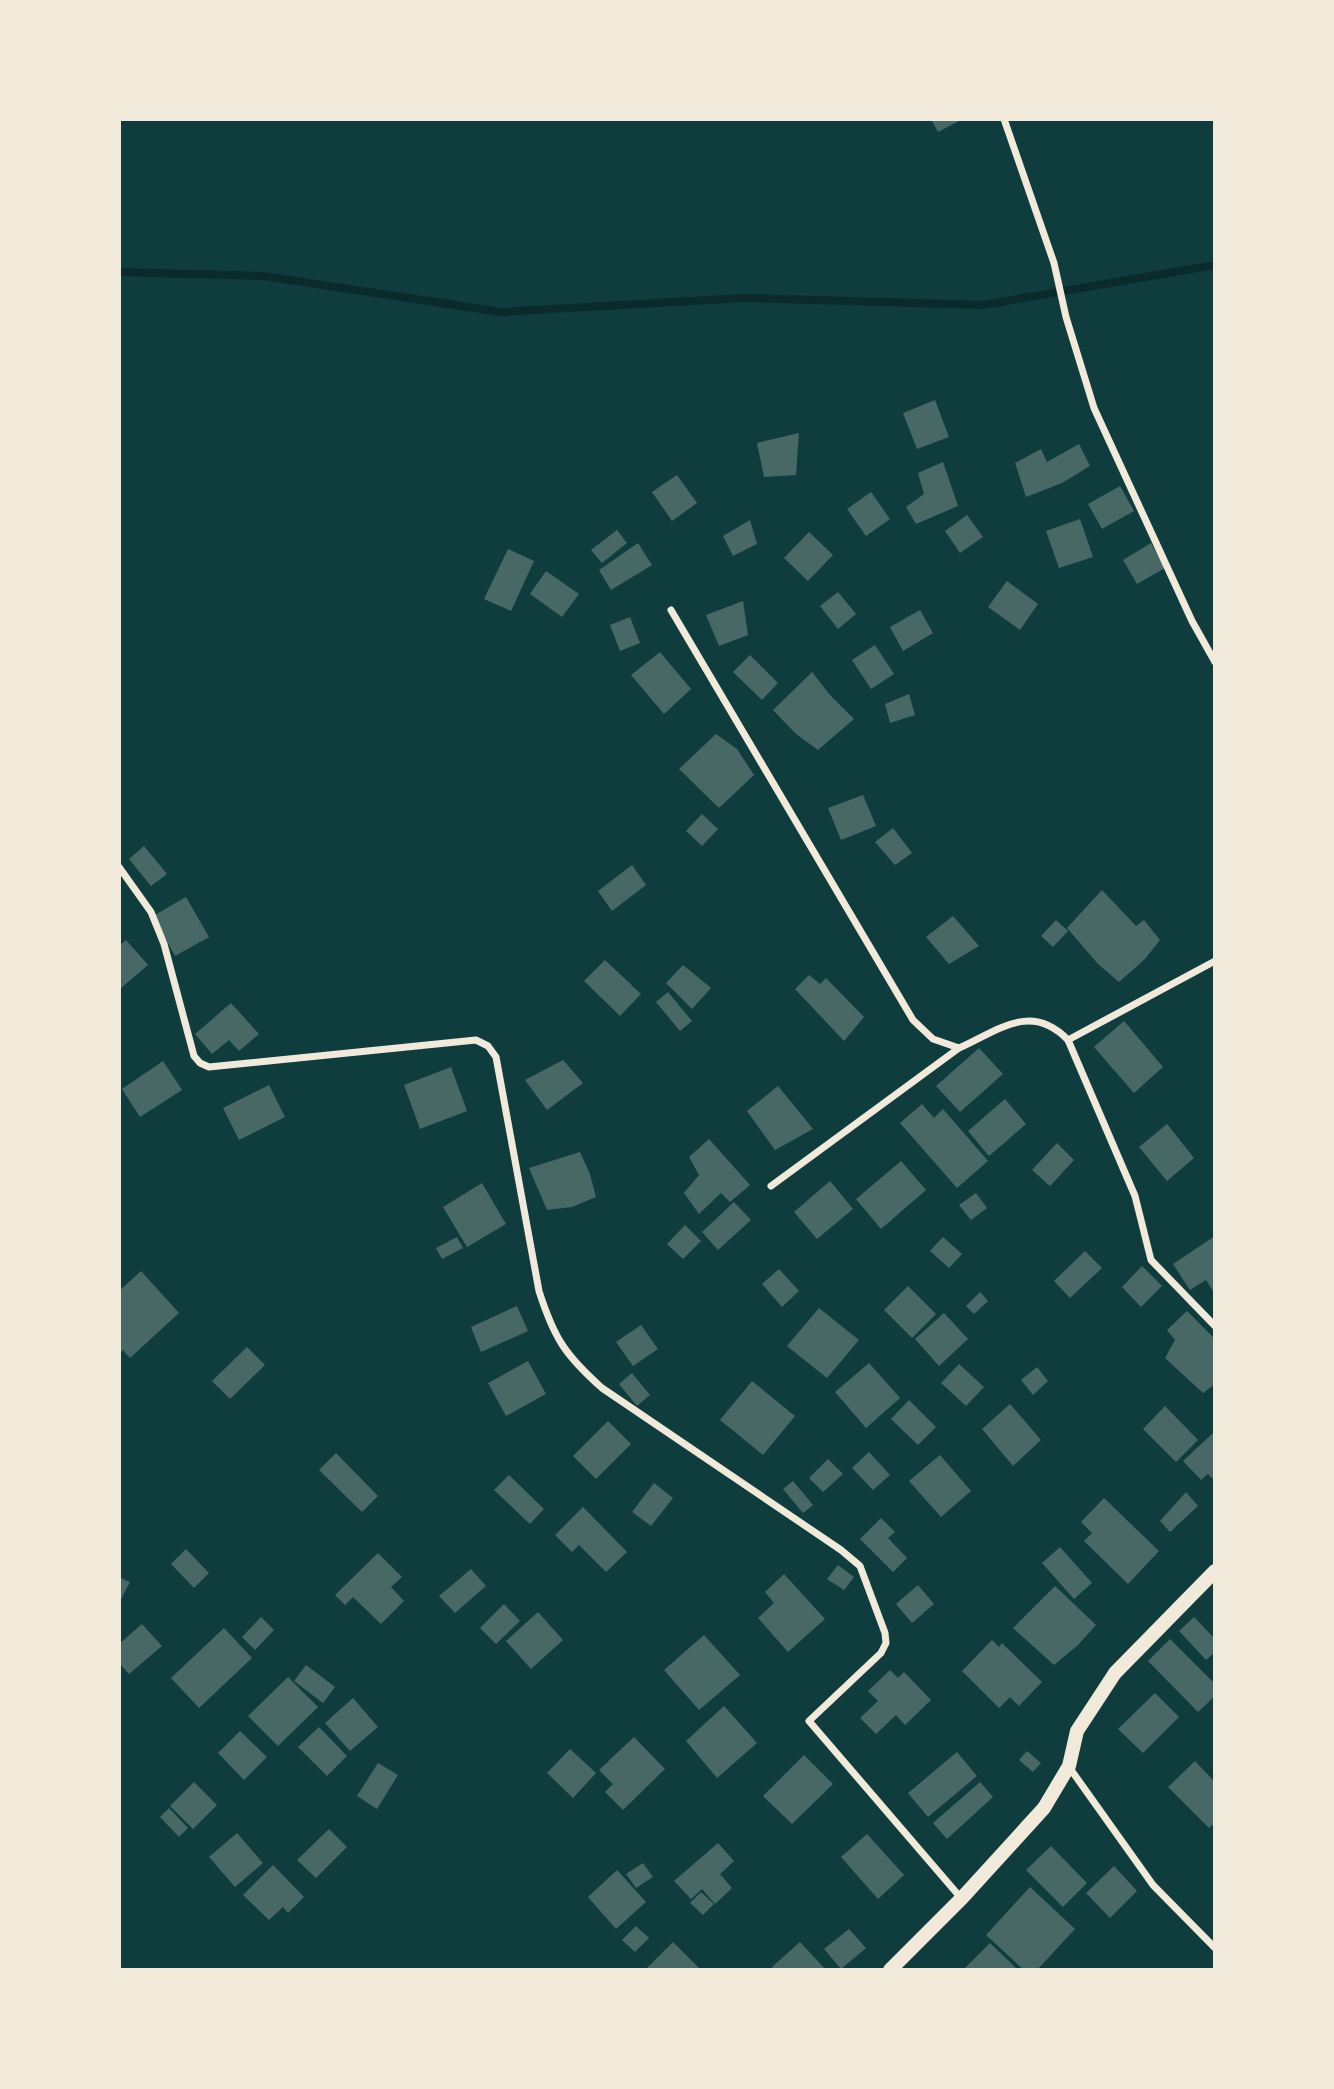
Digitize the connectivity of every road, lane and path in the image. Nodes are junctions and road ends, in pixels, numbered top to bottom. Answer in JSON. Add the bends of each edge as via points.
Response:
{"nodes":[{"id":1,"x":1004,"y":119,"type":"edge"},
{"id":2,"x":671,"y":610,"type":"dead end"},
{"id":3,"x":1215,"y":662,"type":"edge"},
{"id":4,"x":119,"y":867,"type":"edge"},
{"id":5,"x":1215,"y":961,"type":"edge"},
{"id":6,"x":1068,"y":1040,"type":"junction"},
{"id":7,"x":959,"y":1048,"type":"junction"},
{"id":8,"x":771,"y":1186,"type":"dead end"},
{"id":9,"x":1215,"y":1326,"type":"edge"},
{"id":10,"x":1215,"y":1571,"type":"edge"},
{"id":11,"x":1069,"y":1766,"type":"junction"},
{"id":12,"x":962,"y":1898,"type":"junction"},
{"id":13,"x":1215,"y":1948,"type":"edge"},
{"id":14,"x":890,"y":1970,"type":"edge"}],
"edges":[{"from":1,"to":3,"type":"street","via":[[1054,263],[1094,408]]},
{"from":2,"to":7,"type":"street","via":[[913,1020],[933,1039]]},
{"from":4,"to":12,"type":"street","via":[[151,912],[194,1056],[200,1063],[209,1067],[477,1041],[488,1046],[496,1056],[539,1291],[561,1346],[602,1388],[860,1566],[886,1643],[809,1721]]},
{"from":5,"to":6,"type":"street"},
{"from":6,"to":7,"type":"street","via":[[1056,1027],[1034,1019],[1011,1024]]},
{"from":6,"to":9,"type":"street","via":[[1135,1196],[1152,1261]]},
{"from":7,"to":8,"type":"street"},
{"from":10,"to":11,"type":"main road","via":[[1115,1673],[1077,1731]]},
{"from":11,"to":12,"type":"main road","via":[[1044,1808]]},
{"from":11,"to":13,"type":"street","via":[[1153,1885]]},
{"from":12,"to":14,"type":"main road"}]}
